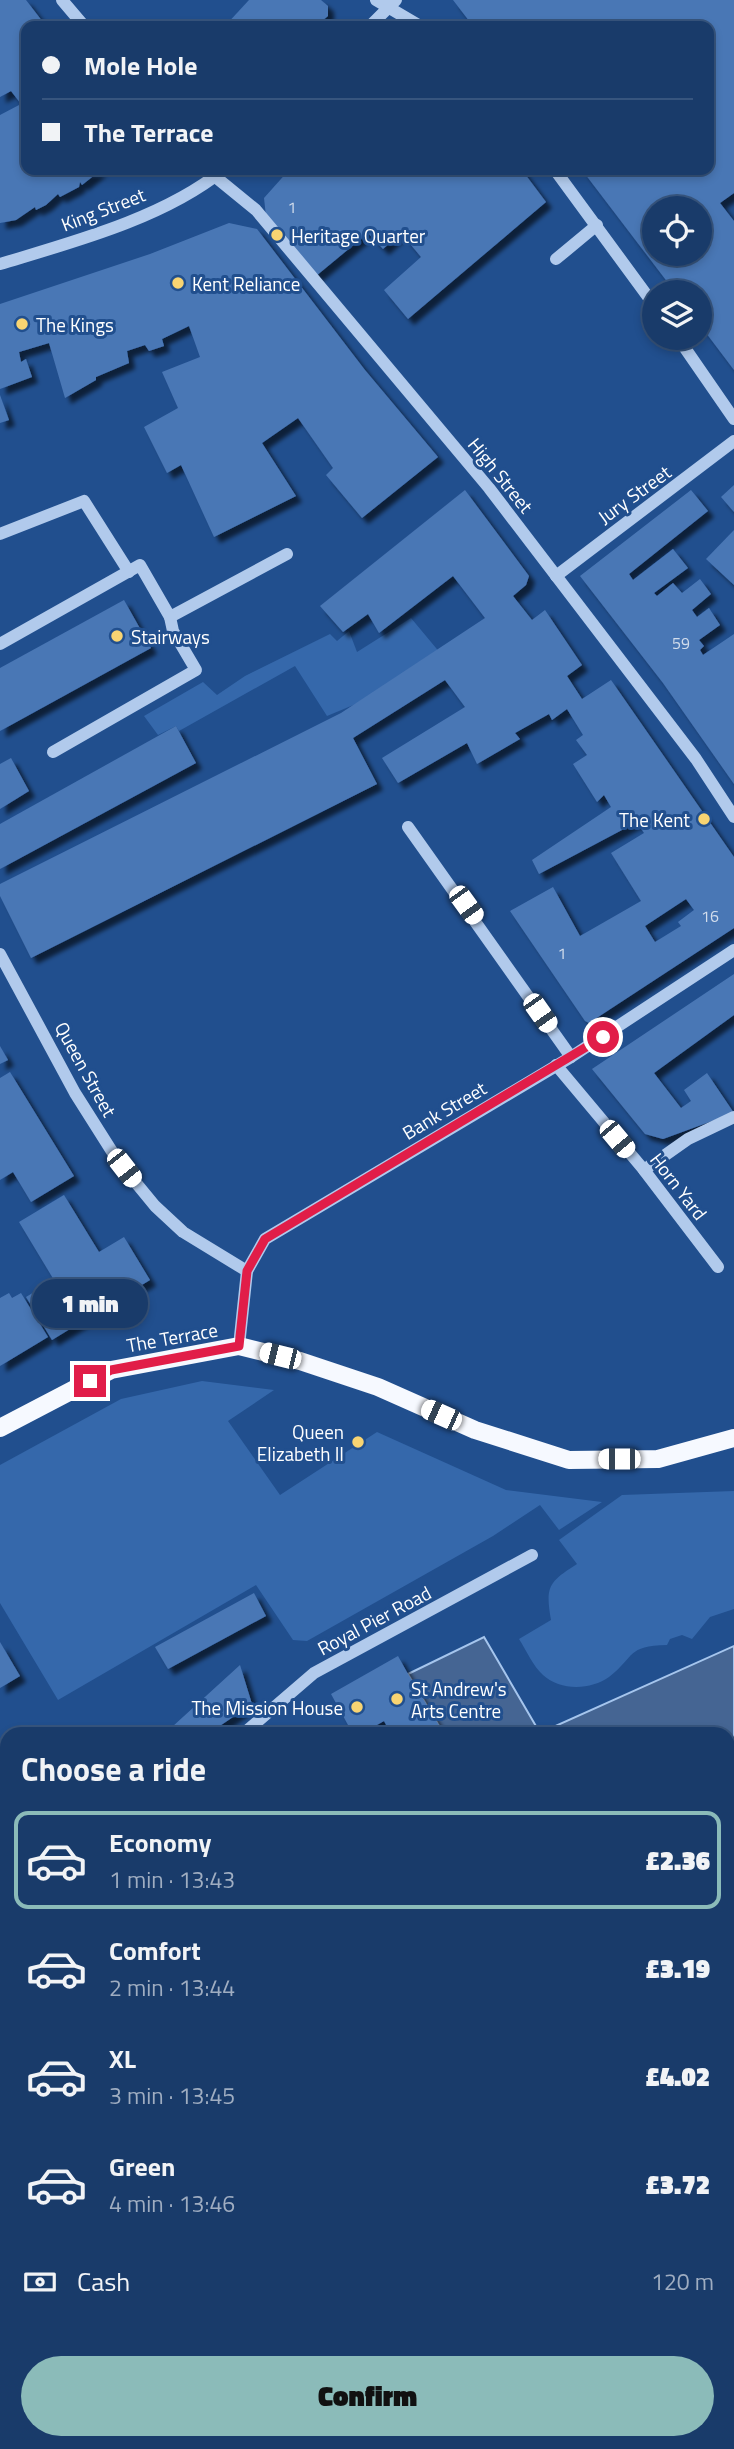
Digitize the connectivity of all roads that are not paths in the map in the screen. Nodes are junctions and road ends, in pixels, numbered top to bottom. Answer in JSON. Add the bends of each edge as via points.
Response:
{"nodes":[{"id":1,"x":62,"y":0,"type":"edge"},
{"id":2,"x":387,"y":2,"type":"edge"},
{"id":3,"x":79,"y":21,"type":"edge"},
{"id":4,"x":374,"y":21,"type":"edge"},
{"id":5,"x":413,"y":21,"type":"edge"},
{"id":6,"x":211,"y":175,"type":"edge"},
{"id":7,"x":218,"y":175,"type":"edge"},
{"id":8,"x":559,"y":175,"type":"edge"},
{"id":9,"x":597,"y":225,"type":"junction"},
{"id":10,"x":556,"y":259,"type":"dead end"},
{"id":11,"x":0,"y":264,"type":"edge"},
{"id":12,"x":642,"y":288,"type":"edge"},
{"id":13,"x":686,"y":350,"type":"edge"},
{"id":14,"x":734,"y":419,"type":"edge"},
{"id":15,"x":734,"y":441,"type":"edge"},
{"id":16,"x":0,"y":534,"type":"edge"},
{"id":17,"x":287,"y":554,"type":"dead end"},
{"id":18,"x":129,"y":572,"type":"junction"},
{"id":19,"x":556,"y":576,"type":"junction"},
{"id":20,"x":170,"y":617,"type":"junction"},
{"id":21,"x":0,"y":644,"type":"edge"},
{"id":22,"x":53,"y":752,"type":"dead end"},
{"id":23,"x":734,"y":817,"type":"edge"},
{"id":24,"x":408,"y":827,"type":"dead end"},
{"id":25,"x":734,"y":950,"type":"edge"},
{"id":26,"x":0,"y":954,"type":"edge"},
{"id":27,"x":12,"y":975,"type":"junction"},
{"id":28,"x":0,"y":982,"type":"edge"},
{"id":29,"x":571,"y":1057,"type":"junction"},
{"id":30,"x":556,"y":1065,"type":"junction"},
{"id":31,"x":734,"y":1117,"type":"edge"},
{"id":32,"x":644,"y":1170,"type":"junction"},
{"id":33,"x":718,"y":1266,"type":"dead end"},
{"id":34,"x":247,"y":1271,"type":"junction"},
{"id":35,"x":239,"y":1346,"type":"junction"},
{"id":36,"x":0,"y":1428,"type":"edge"},
{"id":37,"x":734,"y":1438,"type":"edge"},
{"id":38,"x":532,"y":1555,"type":"dead end"},
{"id":39,"x":251,"y":1727,"type":"edge"}],
"edges":[{"from":1,"to":3,"type":"street"},
{"from":2,"to":4,"type":"street"},
{"from":2,"to":5,"type":"street"},
{"from":6,"to":11,"type":"street","name":"King Street","via":[[179,200],[59,247]]},
{"from":7,"to":19,"type":"street","name":"High Street","via":[[256,210],[489,488]]},
{"from":8,"to":9,"type":"street"},
{"from":9,"to":10,"type":"street"},
{"from":9,"to":12,"type":"street"},
{"from":13,"to":14,"type":"street"},
{"from":15,"to":19,"type":"street","name":"Jury Street"},
{"from":16,"to":18,"type":"street","via":[[84,501]]},
{"from":17,"to":20,"type":"street"},
{"from":18,"to":20,"type":"street","via":[[140,565]]},
{"from":18,"to":21,"type":"street"},
{"from":19,"to":23,"type":"street","name":"High Street","via":[[696,759]]},
{"from":20,"to":22,"type":"street","via":[[196,670]]},
{"from":24,"to":29,"type":"street"},
{"from":25,"to":29,"type":"street","name":"Bank Street"},
{"from":26,"to":27,"type":"street","name":"Queen Street"},
{"from":27,"to":28,"type":"street"},
{"from":27,"to":34,"type":"street","name":"Queen Street","via":[[82,1105],[137,1185],[183,1232]]},
{"from":29,"to":30,"type":"street","name":"Bank Street"},
{"from":30,"to":32,"type":"street","name":"Horn Yard"},
{"from":30,"to":34,"type":"street","name":"Bank Street","via":[[265,1239]]},
{"from":31,"to":32,"type":"street","via":[[688,1139]]},
{"from":32,"to":33,"type":"street","name":"Horn Yard"},
{"from":34,"to":35,"type":"street","name":"Bank Street"},
{"from":35,"to":36,"type":"main road","name":"The Terrace","via":[[111,1370]]},
{"from":35,"to":37,"type":"main road","via":[[378,1387],[475,1430],[569,1460],[658,1459]]},
{"from":38,"to":39,"type":"street","name":"Royal Pier Road","via":[[314,1674]]}]}
